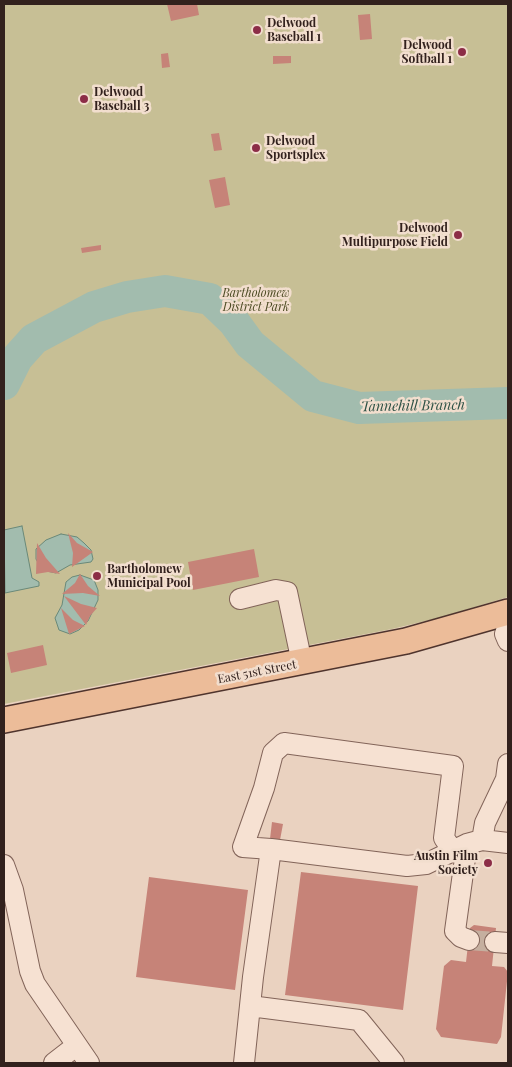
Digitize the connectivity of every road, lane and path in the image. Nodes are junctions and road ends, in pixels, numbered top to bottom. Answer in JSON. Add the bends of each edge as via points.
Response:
{"nodes":[{"id":1,"x":240,"y":599,"type":"dead end"},
{"id":2,"x":508,"y":612,"type":"edge"},
{"id":3,"x":508,"y":625,"type":"edge"},
{"id":4,"x":508,"y":642,"type":"edge"},
{"id":5,"x":302,"y":663,"type":"junction"},
{"id":6,"x":4,"y":720,"type":"edge"},
{"id":7,"x":508,"y":764,"type":"edge"},
{"id":8,"x":508,"y":843,"type":"edge"},
{"id":9,"x":468,"y":845,"type":"junction"},
{"id":10,"x":271,"y":849,"type":"junction"},
{"id":11,"x":4,"y":865,"type":"edge"},
{"id":12,"x":469,"y":940,"type":"dead end"},
{"id":13,"x":250,"y":1006,"type":"junction"},
{"id":14,"x":76,"y":1046,"type":"junction"},
{"id":15,"x":54,"y":1063,"type":"edge"},
{"id":16,"x":89,"y":1063,"type":"edge"},
{"id":17,"x":244,"y":1063,"type":"edge"},
{"id":18,"x":394,"y":1063,"type":"edge"}],
"edges":[{"from":1,"to":5,"type":"lane","via":[[276,590],[287,592]]},
{"from":2,"to":5,"type":"main road","name":"East 51st Street","via":[[406,641]]},
{"from":3,"to":4,"type":"lane","via":[[505,634]]},
{"from":5,"to":6,"type":"main road","name":"East 51st Street"},
{"from":7,"to":9,"type":"lane","via":[[506,779],[485,823]]},
{"from":8,"to":9,"type":"lane"},
{"from":9,"to":10,"type":"lane","via":[[426,864],[407,866]]},
{"from":9,"to":10,"type":"lane","via":[[444,838],[453,766],[284,743],[273,753],[243,847]]},
{"from":9,"to":12,"type":"lane","via":[[455,931]]},
{"from":10,"to":13,"type":"lane"},
{"from":11,"to":14,"type":"lane","via":[[13,890],[32,978]]},
{"from":13,"to":17,"type":"lane"},
{"from":13,"to":18,"type":"lane","via":[[358,1020]]},
{"from":14,"to":15,"type":"lane"},
{"from":14,"to":16,"type":"lane"}]}
